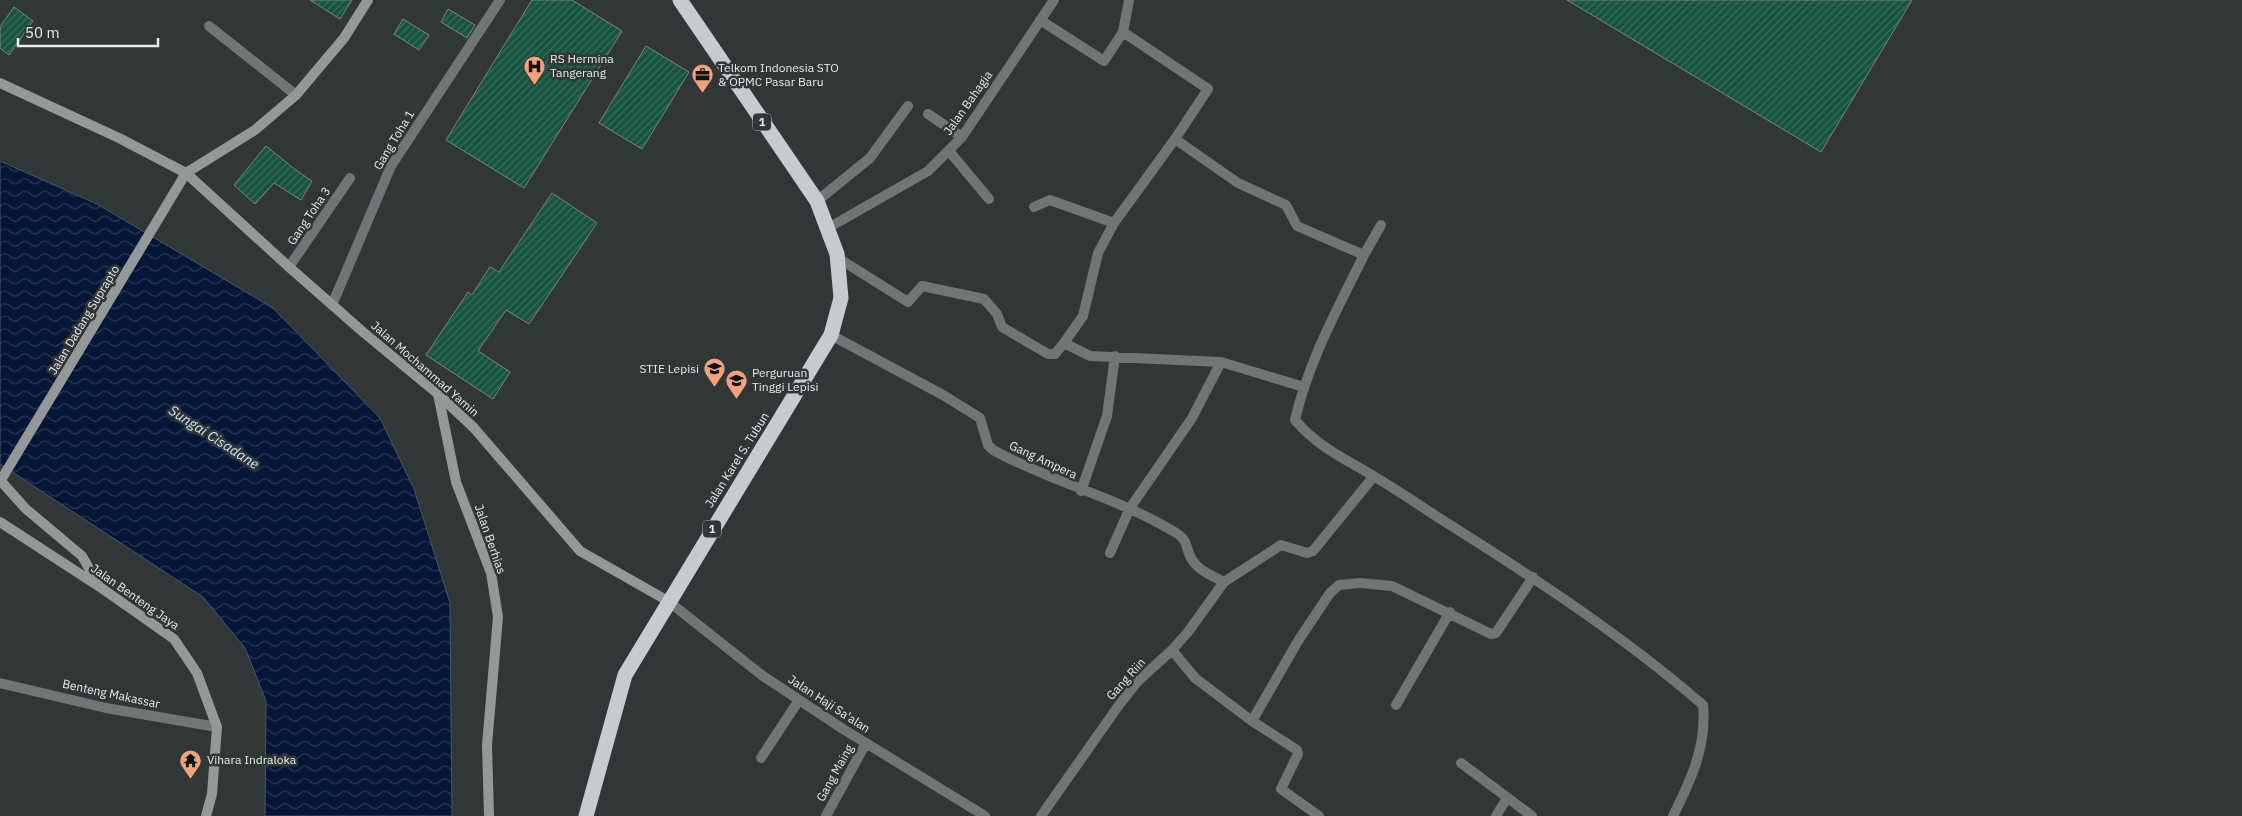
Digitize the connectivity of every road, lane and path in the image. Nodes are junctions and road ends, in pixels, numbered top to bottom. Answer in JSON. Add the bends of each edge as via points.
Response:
{"nodes":[{"id":1,"x":368,"y":0,"type":"edge"},
{"id":2,"x":500,"y":0,"type":"edge"},
{"id":3,"x":680,"y":0,"type":"edge"},
{"id":4,"x":1054,"y":0,"type":"edge"},
{"id":5,"x":1128,"y":0,"type":"edge"},
{"id":6,"x":1040,"y":20,"type":"junction"},
{"id":7,"x":208,"y":26,"type":"dead end"},
{"id":8,"x":1124,"y":32,"type":"junction"},
{"id":9,"x":0,"y":83,"type":"edge"},
{"id":10,"x":296,"y":95,"type":"junction"},
{"id":11,"x":908,"y":106,"type":"dead end"},
{"id":12,"x":928,"y":114,"type":"dead end"},
{"id":13,"x":962,"y":136,"type":"junction"},
{"id":14,"x":1175,"y":139,"type":"junction"},
{"id":15,"x":949,"y":151,"type":"junction"},
{"id":16,"x":186,"y":173,"type":"junction"},
{"id":17,"x":350,"y":178,"type":"dead end"},
{"id":18,"x":989,"y":199,"type":"dead end"},
{"id":19,"x":817,"y":201,"type":"junction"},
{"id":20,"x":1034,"y":207,"type":"dead end"},
{"id":21,"x":1114,"y":223,"type":"junction"},
{"id":22,"x":1381,"y":225,"type":"dead end"},
{"id":23,"x":828,"y":228,"type":"junction"},
{"id":24,"x":1364,"y":255,"type":"junction"},
{"id":25,"x":838,"y":258,"type":"junction"},
{"id":26,"x":289,"y":267,"type":"junction"},
{"id":27,"x":332,"y":305,"type":"junction"},
{"id":28,"x":831,"y":335,"type":"junction"},
{"id":29,"x":1064,"y":343,"type":"junction"},
{"id":30,"x":1115,"y":356,"type":"junction"},
{"id":31,"x":1221,"y":362,"type":"junction"},
{"id":32,"x":1304,"y":388,"type":"junction"},
{"id":33,"x":438,"y":394,"type":"junction"},
{"id":34,"x":1374,"y":476,"type":"junction"},
{"id":35,"x":3,"y":477,"type":"edge"},
{"id":36,"x":1081,"y":491,"type":"junction"},
{"id":37,"x":1130,"y":508,"type":"junction"},
{"id":38,"x":0,"y":522,"type":"edge"},
{"id":39,"x":1110,"y":553,"type":"dead end"},
{"id":40,"x":1533,"y":577,"type":"junction"},
{"id":41,"x":1224,"y":582,"type":"junction"},
{"id":42,"x":100,"y":587,"type":"junction"},
{"id":43,"x":668,"y":601,"type":"junction"},
{"id":44,"x":1450,"y":612,"type":"junction"},
{"id":45,"x":1172,"y":650,"type":"junction"},
{"id":46,"x":0,"y":683,"type":"edge"},
{"id":47,"x":799,"y":700,"type":"junction"},
{"id":48,"x":1396,"y":705,"type":"dead end"},
{"id":49,"x":1252,"y":721,"type":"junction"},
{"id":50,"x":218,"y":727,"type":"junction"},
{"id":51,"x":866,"y":743,"type":"junction"},
{"id":52,"x":762,"y":758,"type":"dead end"},
{"id":53,"x":1461,"y":763,"type":"dead end"},
{"id":54,"x":1506,"y":798,"type":"junction"},
{"id":55,"x":206,"y":816,"type":"edge"},
{"id":56,"x":489,"y":816,"type":"edge"},
{"id":57,"x":586,"y":816,"type":"edge"},
{"id":58,"x":826,"y":816,"type":"edge"},
{"id":59,"x":985,"y":816,"type":"edge"},
{"id":60,"x":1041,"y":816,"type":"edge"},
{"id":61,"x":1319,"y":816,"type":"edge"},
{"id":62,"x":1496,"y":816,"type":"edge"},
{"id":63,"x":1532,"y":816,"type":"edge"},
{"id":64,"x":1673,"y":816,"type":"edge"}],
"edges":[{"from":1,"to":10,"type":"street","name":"Jalan Dadang Suprapto","via":[[344,38]]},
{"from":2,"to":27,"type":"street","name":"Gang Toha 1","via":[[391,166]]},
{"from":3,"to":19,"type":"highway","name":"Jalan Karel S. Tubun","number":"1"},
{"from":4,"to":6,"type":"street","name":"Jalan Bahagia"},
{"from":5,"to":8,"type":"street"},
{"from":6,"to":8,"type":"street","via":[[1102,61]]},
{"from":6,"to":13,"type":"street","name":"Jalan Bahagia"},
{"from":7,"to":10,"type":"street"},
{"from":8,"to":14,"type":"street","via":[[1208,89]]},
{"from":9,"to":16,"type":"street"},
{"from":10,"to":16,"type":"street","name":"Jalan Dadang Suprapto","via":[[255,130]]},
{"from":11,"to":19,"type":"street","via":[[870,158]]},
{"from":12,"to":13,"type":"street"},
{"from":13,"to":15,"type":"street","name":"Jalan Bahagia"},
{"from":14,"to":21,"type":"street"},
{"from":14,"to":24,"type":"street","via":[[1238,182],[1286,205],[1297,226]]},
{"from":15,"to":18,"type":"street"},
{"from":15,"to":23,"type":"street","name":"Jalan Bahagia","via":[[928,171]]},
{"from":16,"to":26,"type":"street","name":"Jalan Mochammad Yamin"},
{"from":16,"to":35,"type":"street","name":"Jalan Dadang Suprapto"},
{"from":17,"to":26,"type":"street","name":"Gang Toha 3"},
{"from":19,"to":23,"type":"highway","name":"Jalan Karel S. Tubun","number":"1"},
{"from":20,"to":21,"type":"street","via":[[1050,200]]},
{"from":21,"to":29,"type":"street","via":[[1098,253],[1083,316]]},
{"from":22,"to":24,"type":"street"},
{"from":23,"to":25,"type":"highway","name":"Jalan Karel S. Tubun","number":"1"},
{"from":24,"to":32,"type":"street"},
{"from":25,"to":28,"type":"highway","name":"Jalan Karel S. Tubun","number":"1","via":[[841,298]]},
{"from":25,"to":29,"type":"street","via":[[908,302],[922,286],[978,296],[991,306],[1002,327],[1048,354],[1055,354]]},
{"from":26,"to":27,"type":"street","name":"Jalan Mochammad Yamin"},
{"from":27,"to":33,"type":"street","name":"Jalan Mochammad Yamin"},
{"from":28,"to":36,"type":"street","name":"Gang Ampera","via":[[980,418],[988,445],[993,450]]},
{"from":28,"to":43,"type":"highway","name":"Jalan Karel S. Tubun","number":"1"},
{"from":29,"to":30,"type":"street","via":[[1090,356]]},
{"from":30,"to":31,"type":"street"},
{"from":30,"to":36,"type":"street","via":[[1107,416]]},
{"from":31,"to":32,"type":"street"},
{"from":31,"to":37,"type":"street","via":[[1192,418]]},
{"from":32,"to":34,"type":"street","via":[[1295,420],[1335,456]]},
{"from":33,"to":43,"type":"street","name":"Jalan Mochammad Yamin","via":[[474,428],[580,551]]},
{"from":33,"to":56,"type":"street","name":"Jalan Berhias","via":[[456,482],[491,572],[498,617],[487,746]]},
{"from":34,"to":40,"type":"street"},
{"from":34,"to":41,"type":"street","via":[[1313,551],[1310,553],[1281,545]]},
{"from":35,"to":42,"type":"street","name":"Jalan Dadang Suprapto","via":[[26,509],[82,556]]},
{"from":36,"to":37,"type":"street","name":"Gang Ampera"},
{"from":37,"to":39,"type":"street"},
{"from":37,"to":41,"type":"street","name":"Gang Ampera","via":[[1185,539],[1197,565]]},
{"from":38,"to":42,"type":"street","name":"Jalan Benteng Jaya"},
{"from":40,"to":44,"type":"street","via":[[1496,633],[1486,633]]},
{"from":40,"to":64,"type":"street","via":[[1658,666],[1703,705],[1705,724],[1702,742],[1691,781]]},
{"from":41,"to":45,"type":"street","name":"Gang Riin"},
{"from":42,"to":50,"type":"street","name":"Jalan Benteng Jaya","via":[[174,639],[197,673]]},
{"from":43,"to":47,"type":"street","name":"Jalan Haji Sa'alan","via":[[763,676]]},
{"from":43,"to":57,"type":"highway","name":"Jalan Karel S. Tubun","number":"1","via":[[624,675]]},
{"from":44,"to":48,"type":"street"},
{"from":44,"to":49,"type":"street","via":[[1392,586],[1339,585],[1330,593],[1298,642]]},
{"from":45,"to":49,"type":"street","via":[[1195,678]]},
{"from":45,"to":60,"type":"street","name":"Gang Riin","via":[[1138,681],[1119,705]]},
{"from":46,"to":50,"type":"street","name":"Benteng Makassar","via":[[106,708]]},
{"from":47,"to":51,"type":"street","name":"Jalan Haji Sa'alan"},
{"from":47,"to":52,"type":"street"},
{"from":49,"to":61,"type":"street","via":[[1297,750],[1281,788]]},
{"from":50,"to":55,"type":"street","name":"Jalan Benteng Jaya","via":[[212,794]]},
{"from":51,"to":58,"type":"street","name":"Gang Maing"},
{"from":51,"to":59,"type":"street","name":"Jalan Haji Sa'alan"},
{"from":53,"to":54,"type":"street"},
{"from":54,"to":62,"type":"street"},
{"from":54,"to":63,"type":"street"}]}
